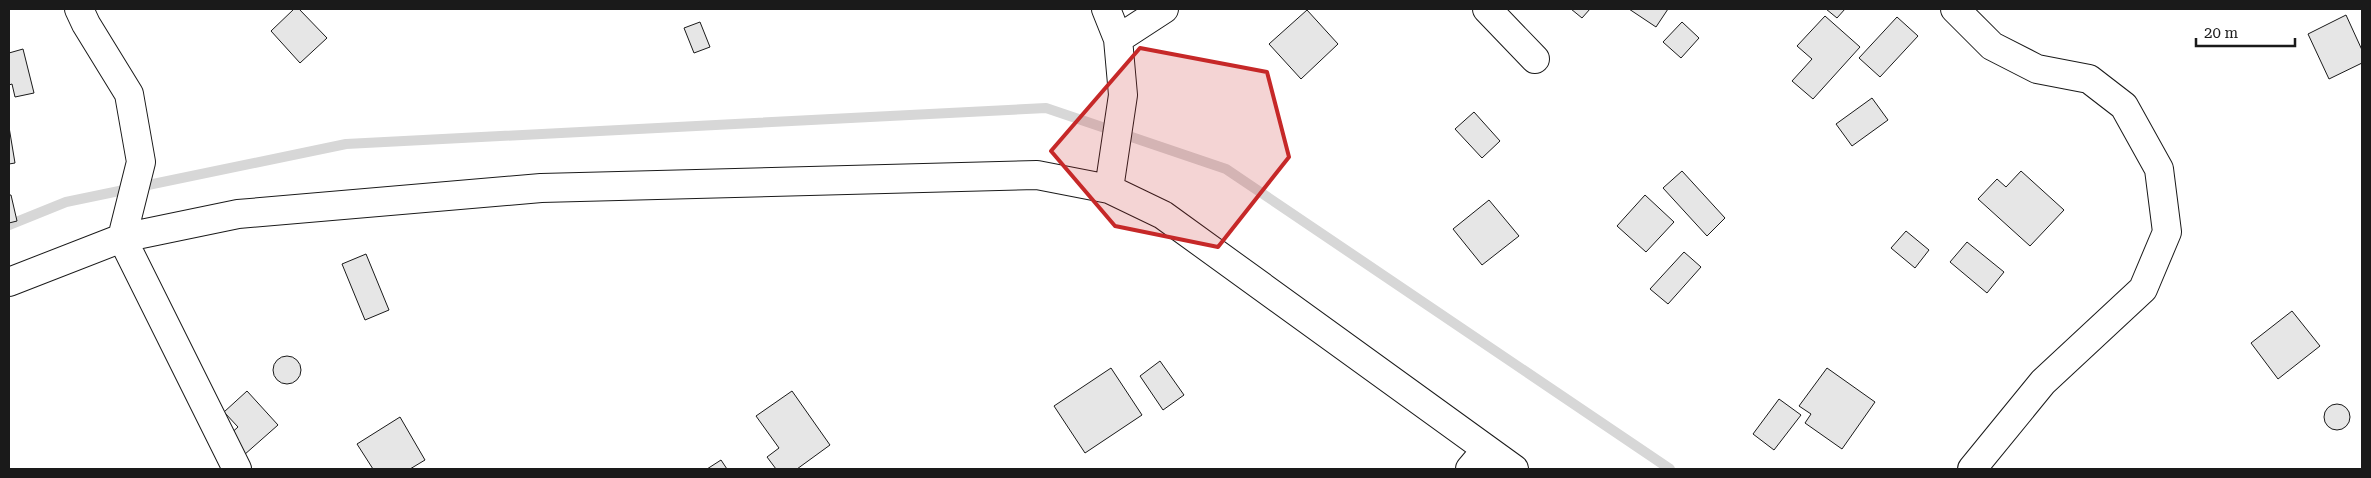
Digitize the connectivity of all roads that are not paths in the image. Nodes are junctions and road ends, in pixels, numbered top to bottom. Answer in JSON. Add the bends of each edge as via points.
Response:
{"nodes":[{"id":1,"x":80,"y":9,"type":"edge"},
{"id":2,"x":1106,"y":9,"type":"edge"},
{"id":3,"x":1164,"y":9,"type":"edge"},
{"id":4,"x":1487,"y":9,"type":"edge"},
{"id":5,"x":1955,"y":9,"type":"edge"},
{"id":6,"x":1118,"y":39,"type":"junction"},
{"id":7,"x":1535,"y":59,"type":"dead end"},
{"id":8,"x":1110,"y":189,"type":"junction"},
{"id":9,"x":122,"y":238,"type":"junction"},
{"id":10,"x":9,"y":282,"type":"edge"},
{"id":11,"x":1478,"y":459,"type":"edge"},
{"id":12,"x":237,"y":469,"type":"edge"},
{"id":13,"x":1514,"y":469,"type":"edge"},
{"id":14,"x":1972,"y":469,"type":"edge"}],
"edges":[{"from":1,"to":9,"type":"street","via":[[129,94],[141,162]]},
{"from":2,"to":6,"type":"street"},
{"from":3,"to":6,"type":"street"},
{"from":4,"to":7,"type":"street"},
{"from":5,"to":14,"type":"street","via":[[1992,46],[2037,69],[2089,79],[2124,106],[2159,169],[2167,232],[2143,289],[2042,382]]},
{"from":6,"to":8,"type":"street","via":[[1123,95]]},
{"from":8,"to":9,"type":"street","via":[[1037,175],[541,188],[238,214]]},
{"from":8,"to":11,"type":"street","via":[[1163,215]]},
{"from":9,"to":10,"type":"street"},
{"from":9,"to":12,"type":"street"},
{"from":11,"to":13,"type":"street"}]}
